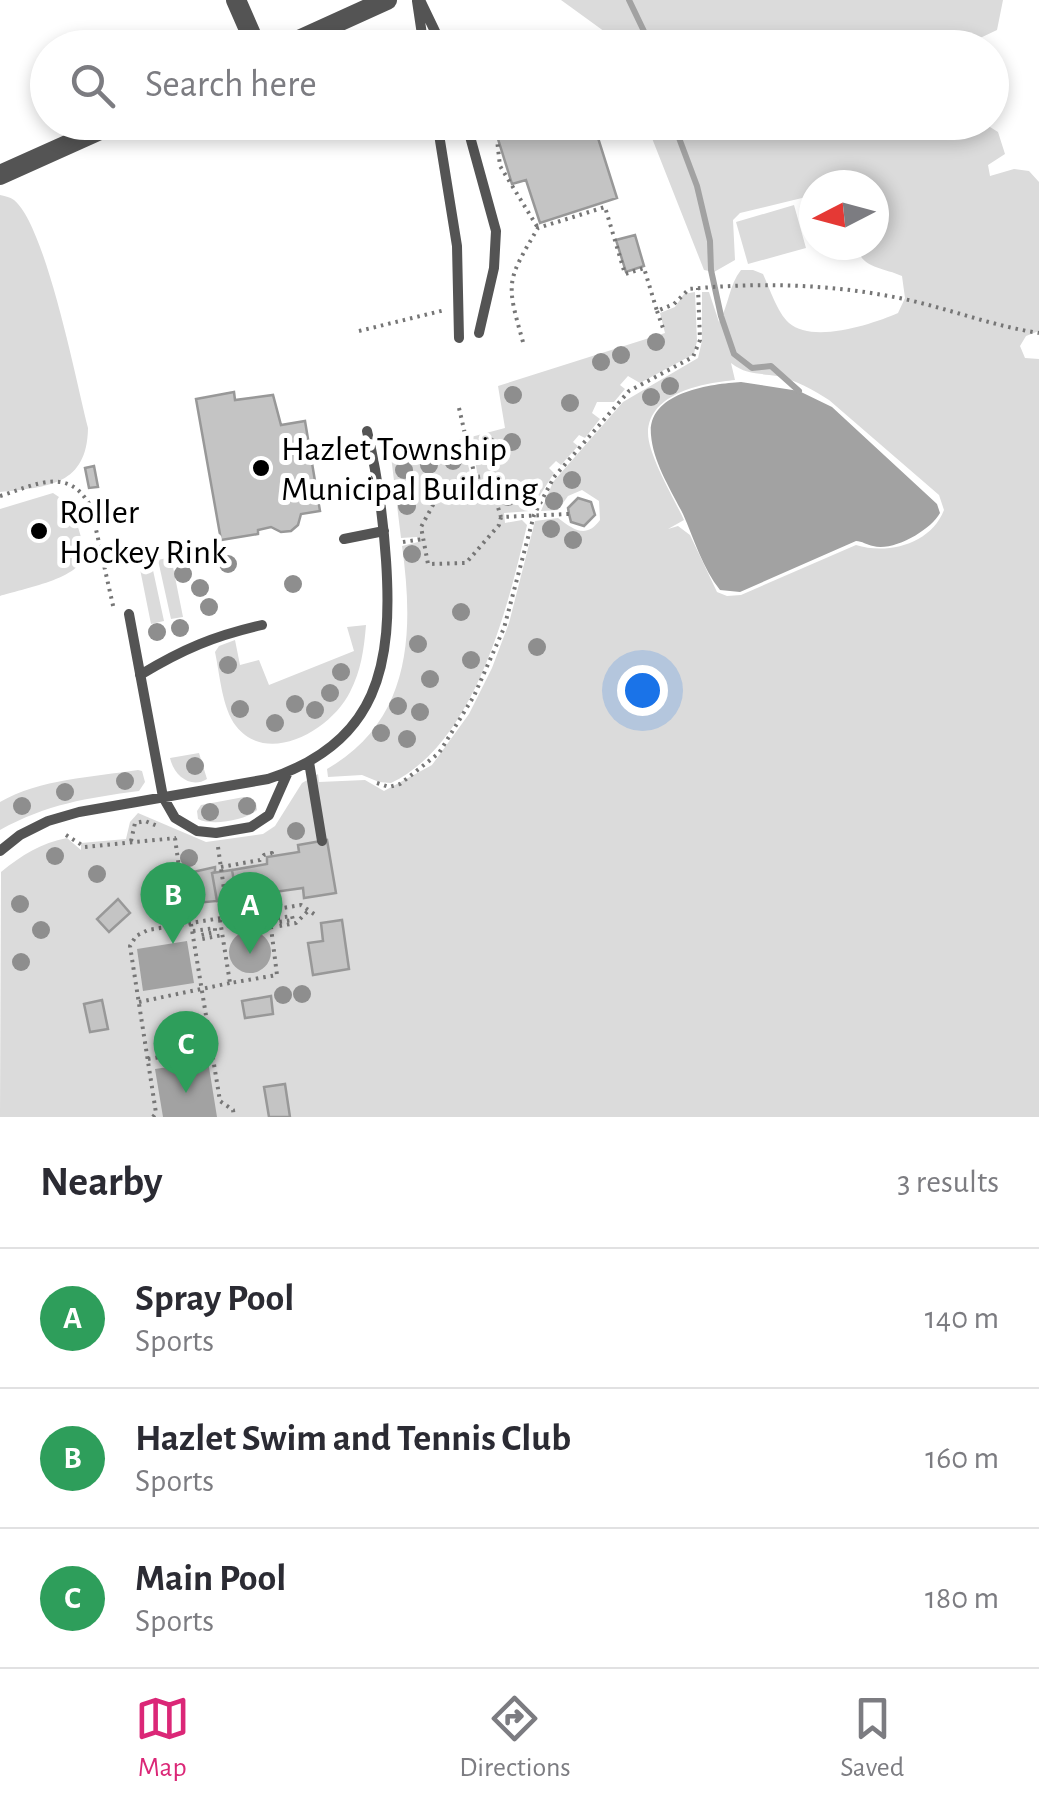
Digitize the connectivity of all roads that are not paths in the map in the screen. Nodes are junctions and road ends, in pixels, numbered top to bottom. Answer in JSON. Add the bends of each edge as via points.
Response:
{"nodes":[{"id":1,"x":236,"y":0,"type":"edge"},
{"id":2,"x":387,"y":0,"type":"edge"},
{"id":3,"x":418,"y":0,"type":"edge"},
{"id":4,"x":249,"y":30,"type":"edge"},
{"id":5,"x":321,"y":30,"type":"edge"},
{"id":6,"x":422,"y":30,"type":"edge"},
{"id":7,"x":434,"y":30,"type":"edge"},
{"id":8,"x":78,"y":140,"type":"edge"},
{"id":9,"x":440,"y":140,"type":"edge"},
{"id":10,"x":472,"y":140,"type":"edge"},
{"id":11,"x":0,"y":175,"type":"edge"},
{"id":12,"x":479,"y":333,"type":"dead end"},
{"id":13,"x":459,"y":338,"type":"dead end"},
{"id":14,"x":367,"y":431,"type":"dead end"},
{"id":15,"x":384,"y":531,"type":"junction"},
{"id":16,"x":344,"y":539,"type":"dead end"},
{"id":17,"x":129,"y":614,"type":"dead end"},
{"id":18,"x":262,"y":625,"type":"dead end"},
{"id":19,"x":140,"y":675,"type":"junction"},
{"id":20,"x":309,"y":762,"type":"junction"},
{"id":21,"x":288,"y":772,"type":"junction"},
{"id":22,"x":163,"y":797,"type":"junction"},
{"id":23,"x":322,"y":841,"type":"dead end"},
{"id":24,"x":0,"y":851,"type":"edge"}],
"edges":[{"from":1,"to":4,"type":"street"},
{"from":2,"to":5,"type":"street"},
{"from":3,"to":6,"type":"lane"},
{"from":3,"to":7,"type":"lane"},
{"from":8,"to":11,"type":"street"},
{"from":9,"to":13,"type":"lane","via":[[457,246]]},
{"from":10,"to":12,"type":"lane","via":[[496,230]]},
{"from":14,"to":15,"type":"lane"},
{"from":15,"to":16,"type":"lane"},
{"from":15,"to":20,"type":"lane","via":[[388,629],[379,680],[358,718]]},
{"from":17,"to":19,"type":"lane"},
{"from":18,"to":19,"type":"lane","via":[[213,636]]},
{"from":19,"to":22,"type":"lane"},
{"from":20,"to":21,"type":"lane"},
{"from":20,"to":23,"type":"lane"},
{"from":21,"to":22,"type":"lane"},
{"from":21,"to":22,"type":"lane","via":[[273,809],[251,827],[197,832]]},
{"from":22,"to":24,"type":"lane","via":[[48,821]]}]}
